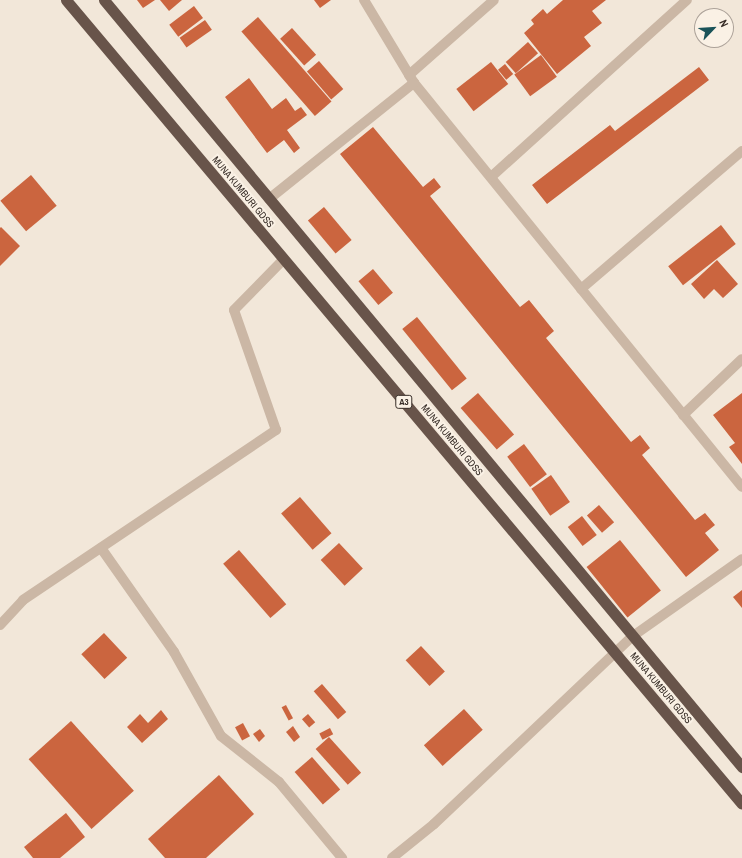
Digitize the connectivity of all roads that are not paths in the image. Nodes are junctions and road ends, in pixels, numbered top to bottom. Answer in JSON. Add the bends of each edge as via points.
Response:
{"nodes":[{"id":1,"x":66,"y":0,"type":"edge"},
{"id":2,"x":104,"y":0,"type":"edge"},
{"id":3,"x":364,"y":0,"type":"edge"},
{"id":4,"x":494,"y":0,"type":"edge"},
{"id":5,"x":687,"y":0,"type":"edge"},
{"id":6,"x":411,"y":79,"type":"junction"},
{"id":7,"x":742,"y":152,"type":"edge"},
{"id":8,"x":491,"y":177,"type":"junction"},
{"id":9,"x":269,"y":199,"type":"junction"},
{"id":10,"x":284,"y":259,"type":"junction"},
{"id":11,"x":581,"y":289,"type":"junction"},
{"id":12,"x":742,"y":359,"type":"edge"},
{"id":13,"x":683,"y":415,"type":"junction"},
{"id":14,"x":742,"y":487,"type":"edge"},
{"id":15,"x":101,"y":548,"type":"junction"},
{"id":16,"x":742,"y":559,"type":"edge"},
{"id":17,"x":0,"y":625,"type":"edge"},
{"id":18,"x":632,"y":636,"type":"junction"},
{"id":19,"x":615,"y":652,"type":"junction"},
{"id":20,"x":742,"y":767,"type":"edge"},
{"id":21,"x":742,"y":804,"type":"edge"},
{"id":22,"x":342,"y":858,"type":"edge"},
{"id":23,"x":392,"y":858,"type":"edge"}],
"edges":[{"from":1,"to":10,"type":"highway","name":"MUNA KUMBURI GDSS","number":"A3"},
{"from":2,"to":9,"type":"highway","name":"MUNA KUMBURI GDSS","number":"A3"},
{"from":3,"to":6,"type":"street"},
{"from":4,"to":6,"type":"street"},
{"from":5,"to":8,"type":"street"},
{"from":6,"to":8,"type":"street"},
{"from":6,"to":9,"type":"street"},
{"from":7,"to":11,"type":"street"},
{"from":8,"to":11,"type":"street"},
{"from":9,"to":18,"type":"highway","name":"MUNA KUMBURI GDSS","number":"A3"},
{"from":10,"to":15,"type":"street","via":[[234,310],[276,430]]},
{"from":10,"to":19,"type":"highway","name":"MUNA KUMBURI GDSS","number":"A3"},
{"from":11,"to":13,"type":"street"},
{"from":12,"to":13,"type":"street"},
{"from":13,"to":14,"type":"street"},
{"from":15,"to":17,"type":"street","via":[[23,600]]},
{"from":15,"to":22,"type":"street","via":[[174,652],[221,736],[279,782]]},
{"from":16,"to":18,"type":"street"},
{"from":18,"to":19,"type":"street"},
{"from":18,"to":20,"type":"highway","name":"MUNA KUMBURI GDSS","number":"A3"},
{"from":19,"to":21,"type":"highway","name":"MUNA KUMBURI GDSS","number":"A3"},
{"from":19,"to":23,"type":"street","via":[[434,824]]}]}
